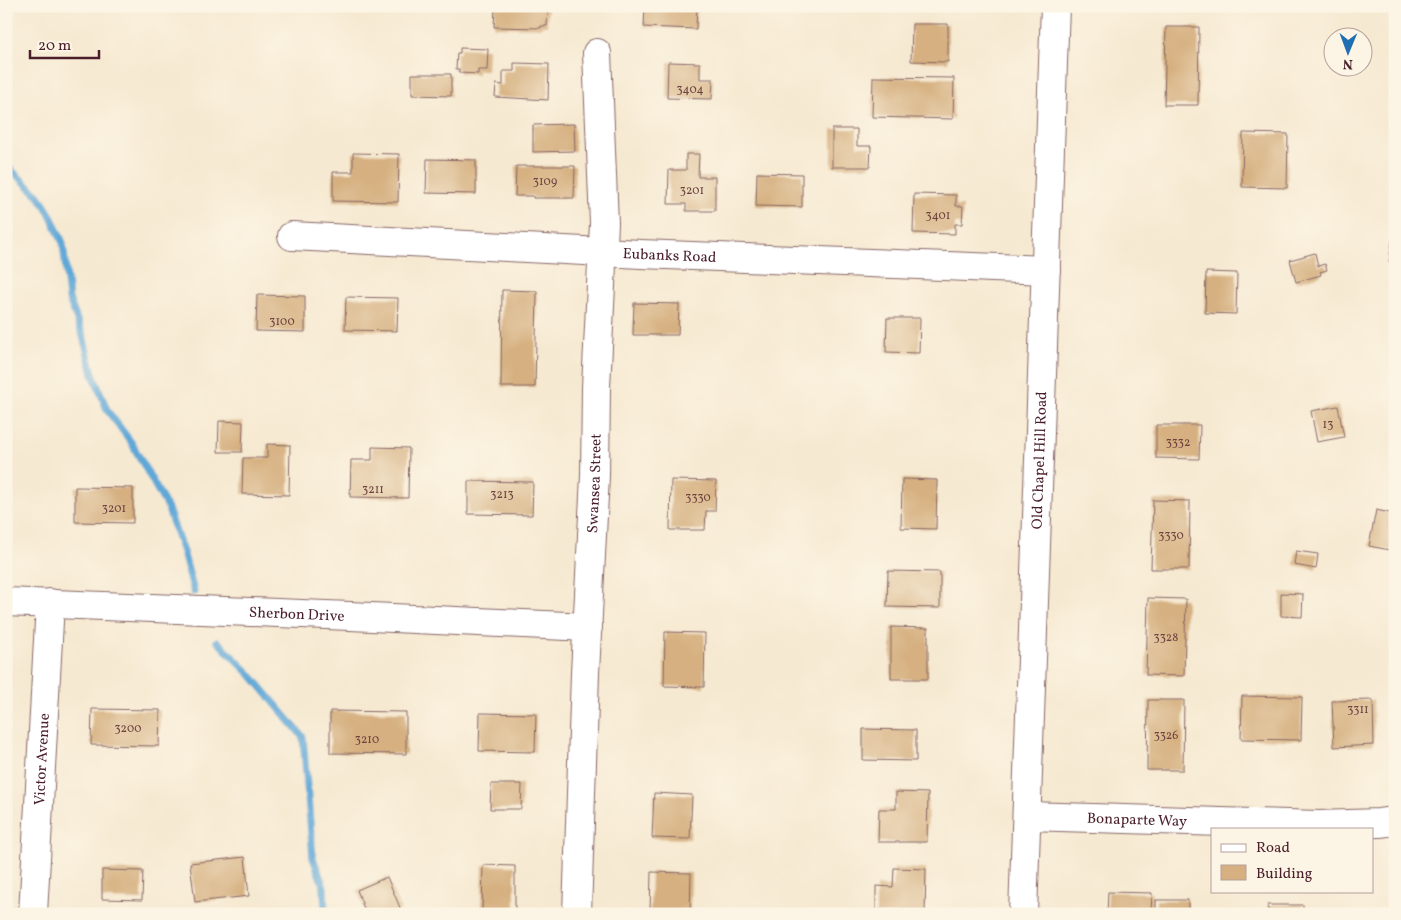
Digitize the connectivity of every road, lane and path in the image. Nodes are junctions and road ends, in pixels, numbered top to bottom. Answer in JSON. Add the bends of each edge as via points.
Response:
{"nodes":[{"id":1,"x":1055,"y":6,"type":"edge"},
{"id":2,"x":597,"y":53,"type":"dead end"},
{"id":3,"x":292,"y":236,"type":"dead end"},
{"id":4,"x":603,"y":251,"type":"junction"},
{"id":5,"x":1046,"y":270,"type":"junction"},
{"id":6,"x":6,"y":602,"type":"edge"},
{"id":7,"x":50,"y":604,"type":"junction"},
{"id":8,"x":588,"y":627,"type":"junction"},
{"id":9,"x":1028,"y":816,"type":"junction"},
{"id":10,"x":1395,"y":821,"type":"edge"},
{"id":11,"x":34,"y":914,"type":"edge"},
{"id":12,"x":576,"y":914,"type":"edge"},
{"id":13,"x":1023,"y":914,"type":"edge"}],
"edges":[{"from":1,"to":5,"type":"street","name":"Old Chapel Hill Road"},
{"from":2,"to":4,"type":"street","name":"Swansea Street"},
{"from":3,"to":4,"type":"street","name":"Eubanks Road"},
{"from":4,"to":5,"type":"street","name":"Eubanks Road"},
{"from":4,"to":8,"type":"street","name":"Swansea Street"},
{"from":5,"to":9,"type":"street","name":"Old Chapel Hill Road"},
{"from":6,"to":7,"type":"street","name":"Sherbon Drive"},
{"from":7,"to":8,"type":"street","name":"Sherbon Drive"},
{"from":7,"to":11,"type":"street","name":"Victor Avenue"},
{"from":8,"to":12,"type":"street","name":"Swansea Street"},
{"from":9,"to":10,"type":"street","name":"Bonaparte Way","via":[[1319,825]]},
{"from":9,"to":13,"type":"street","name":"Old Chapel Hill Road"}]}
